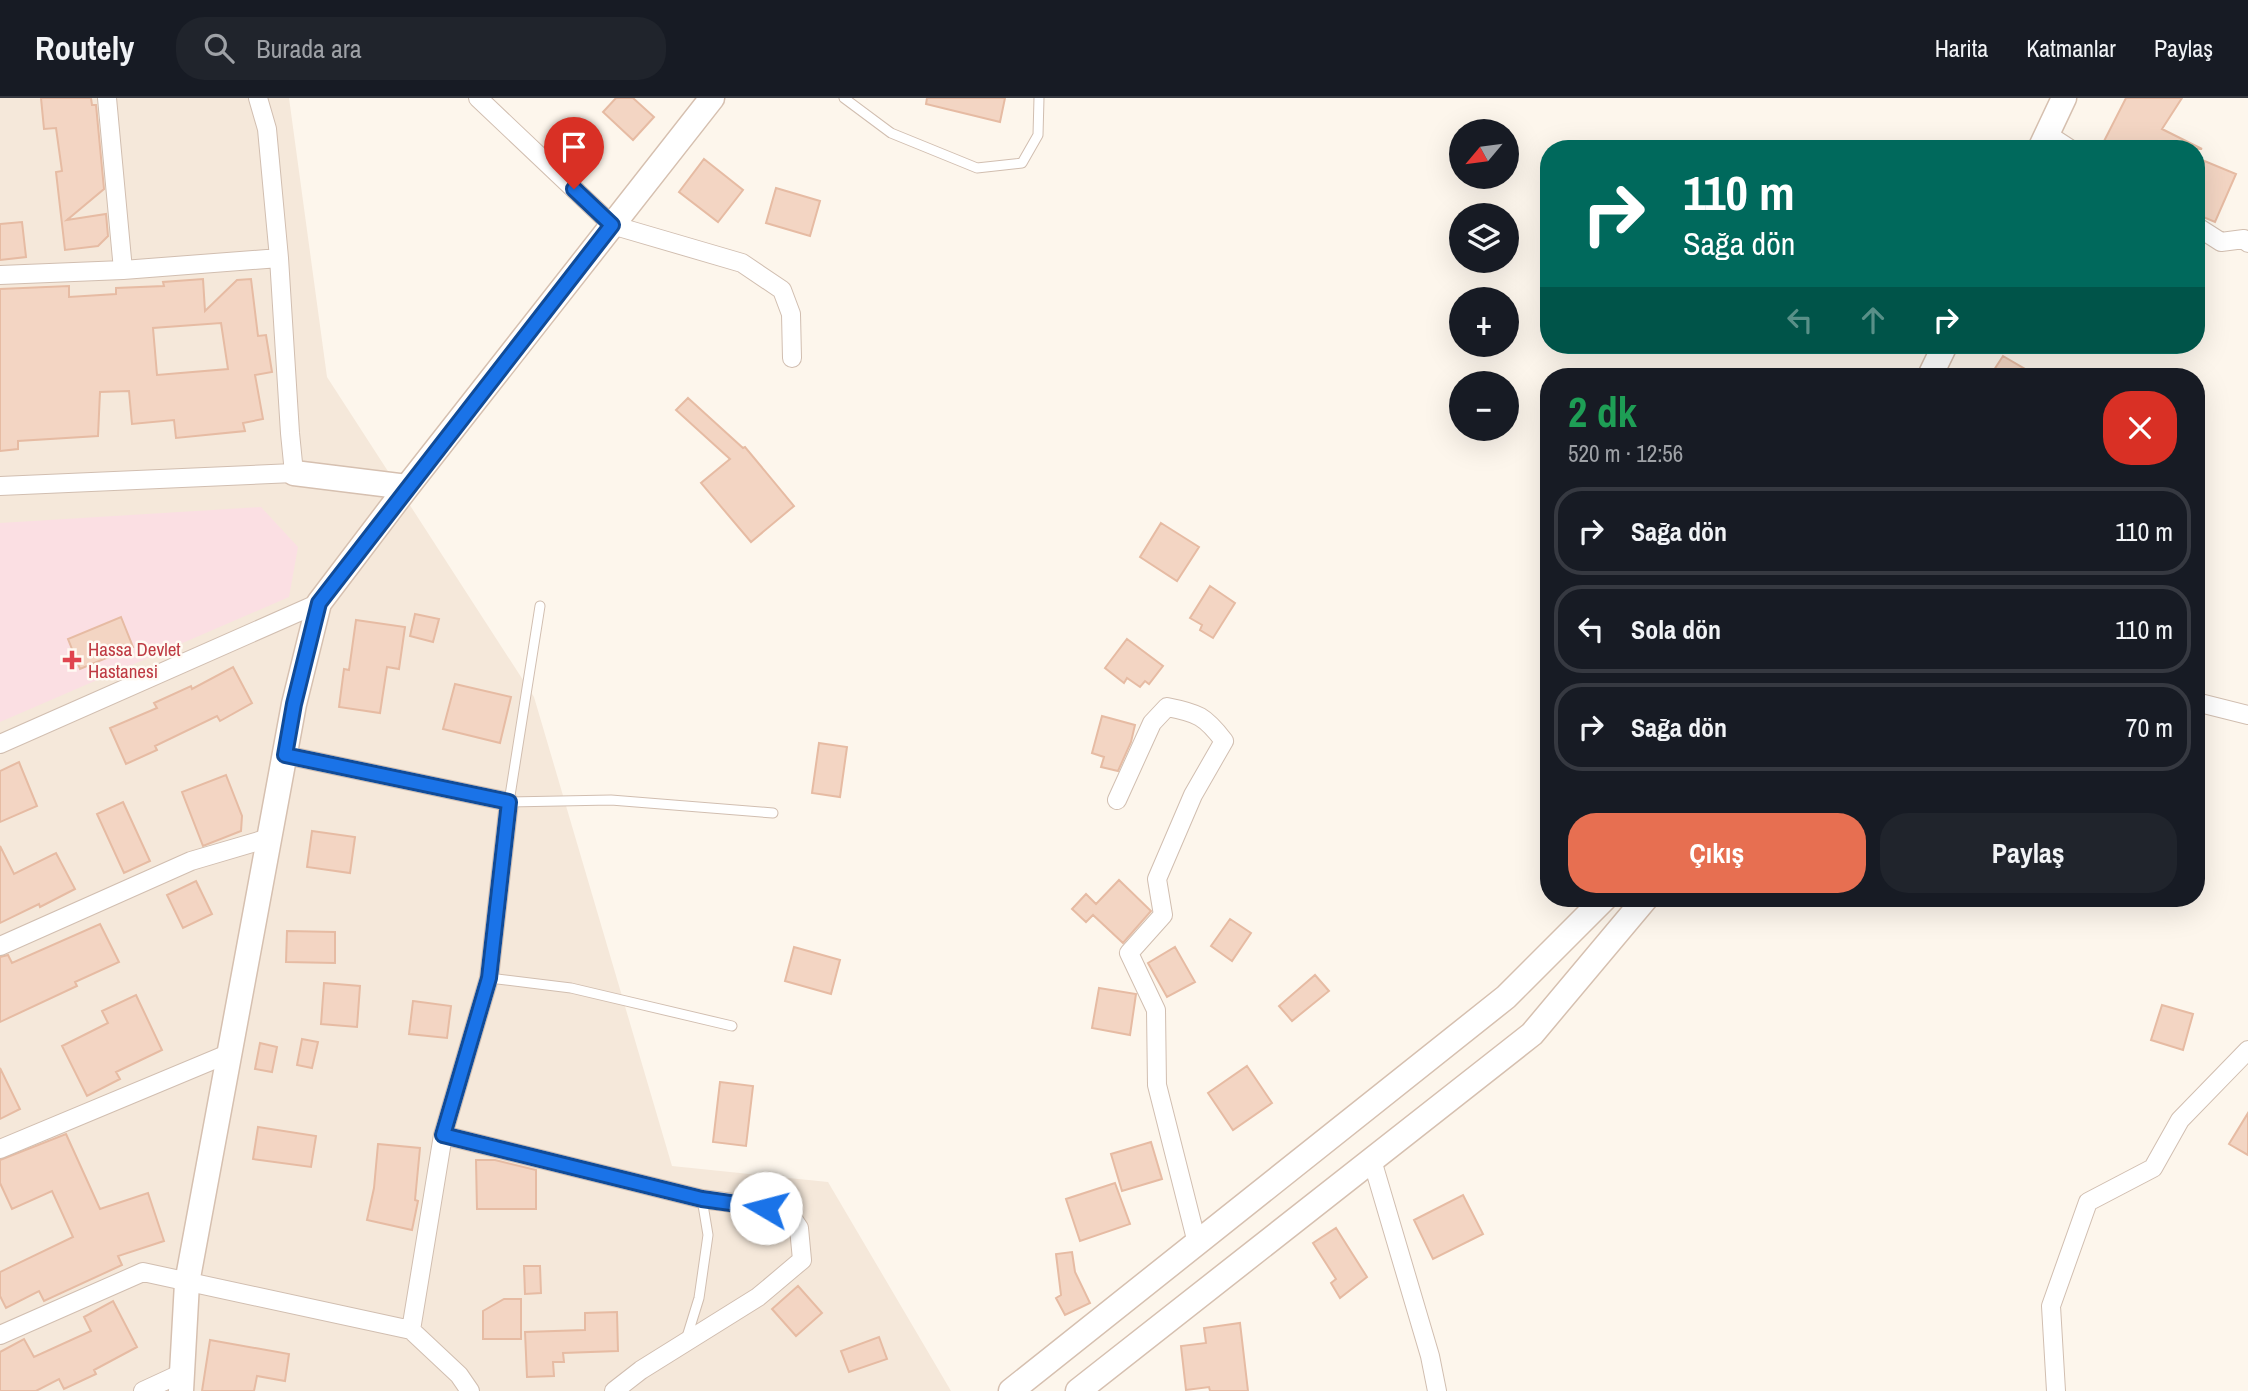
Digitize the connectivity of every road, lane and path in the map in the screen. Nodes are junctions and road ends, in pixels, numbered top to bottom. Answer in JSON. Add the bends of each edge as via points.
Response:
{"nodes":[{"id":1,"x":107,"y":98,"type":"edge"},
{"id":2,"x":258,"y":98,"type":"edge"},
{"id":3,"x":478,"y":98,"type":"edge"},
{"id":4,"x":712,"y":98,"type":"edge"},
{"id":5,"x":844,"y":98,"type":"edge"},
{"id":6,"x":1039,"y":98,"type":"edge"},
{"id":7,"x":2064,"y":98,"type":"edge"},
{"id":8,"x":2043,"y":140,"type":"edge"},
{"id":9,"x":612,"y":225,"type":"junction"},
{"id":10,"x":2205,"y":232,"type":"edge"},
{"id":11,"x":2248,"y":243,"type":"edge"},
{"id":12,"x":279,"y":258,"type":"junction"},
{"id":13,"x":123,"y":270,"type":"junction"},
{"id":14,"x":0,"y":275,"type":"edge"},
{"id":15,"x":792,"y":358,"type":"dead end"},
{"id":16,"x":295,"y":473,"type":"junction"},
{"id":17,"x":0,"y":486,"type":"edge"},
{"id":18,"x":407,"y":487,"type":"junction"},
{"id":19,"x":319,"y":603,"type":"junction"},
{"id":20,"x":540,"y":606,"type":"dead end"},
{"id":21,"x":2205,"y":704,"type":"edge"},
{"id":22,"x":2248,"y":715,"type":"edge"},
{"id":23,"x":0,"y":744,"type":"edge"},
{"id":24,"x":285,"y":755,"type":"junction"},
{"id":25,"x":1118,"y":800,"type":"dead end"},
{"id":26,"x":509,"y":802,"type":"junction"},
{"id":27,"x":773,"y":813,"type":"dead end"},
{"id":28,"x":269,"y":838,"type":"junction"},
{"id":29,"x":1596,"y":907,"type":"edge"},
{"id":30,"x":1638,"y":907,"type":"edge"},
{"id":31,"x":0,"y":946,"type":"edge"},
{"id":32,"x":489,"y":978,"type":"junction"},
{"id":33,"x":732,"y":1026,"type":"dead end"},
{"id":34,"x":2248,"y":1050,"type":"edge"},
{"id":35,"x":230,"y":1053,"type":"junction"},
{"id":36,"x":443,"y":1135,"type":"junction"},
{"id":37,"x":0,"y":1149,"type":"edge"},
{"id":38,"x":1372,"y":1160,"type":"junction"},
{"id":39,"x":702,"y":1199,"type":"junction"},
{"id":40,"x":1197,"y":1243,"type":"junction"},
{"id":41,"x":187,"y":1283,"type":"junction"},
{"id":42,"x":411,"y":1330,"type":"junction"},
{"id":43,"x":0,"y":1335,"type":"edge"},
{"id":44,"x":685,"y":1345,"type":"junction"},
{"id":45,"x":182,"y":1382,"type":"edge"},
{"id":46,"x":143,"y":1391,"type":"edge"},
{"id":47,"x":470,"y":1391,"type":"edge"},
{"id":48,"x":614,"y":1391,"type":"edge"},
{"id":49,"x":1011,"y":1391,"type":"edge"},
{"id":50,"x":1078,"y":1391,"type":"edge"},
{"id":51,"x":1437,"y":1391,"type":"edge"},
{"id":52,"x":2056,"y":1391,"type":"edge"}],
"edges":[{"from":1,"to":13,"type":"street"},
{"from":2,"to":12,"type":"street","via":[[267,129]]},
{"from":3,"to":9,"type":"street"},
{"from":4,"to":9,"type":"main road"},
{"from":5,"to":6,"type":"lane","via":[[891,134],[978,167],[1021,163],[1038,135]]},
{"from":7,"to":8,"type":"main road"},
{"from":9,"to":15,"type":"street","via":[[742,263],[782,290],[791,314]]},
{"from":9,"to":18,"type":"main road"},
{"from":10,"to":11,"type":"street","via":[[2221,242],[2244,239]]},
{"from":12,"to":13,"type":"street"},
{"from":12,"to":16,"type":"street"},
{"from":13,"to":14,"type":"street"},
{"from":16,"to":17,"type":"street"},
{"from":16,"to":18,"type":"main road"},
{"from":18,"to":19,"type":"main road"},
{"from":19,"to":23,"type":"street"},
{"from":19,"to":24,"type":"main road"},
{"from":20,"to":26,"type":"lane"},
{"from":21,"to":22,"type":"street"},
{"from":24,"to":26,"type":"street"},
{"from":24,"to":28,"type":"main road"},
{"from":25,"to":40,"type":"street","via":[[1152,723],[1167,707],[1196,713],[1224,741],[1157,879],[1163,915],[1129,953],[1156,1010],[1157,1084]]},
{"from":26,"to":27,"type":"lane","via":[[611,800]]},
{"from":26,"to":32,"type":"street"},
{"from":28,"to":31,"type":"street","via":[[191,861]]},
{"from":28,"to":35,"type":"main road"},
{"from":29,"to":40,"type":"main road","via":[[1506,997]]},
{"from":30,"to":38,"type":"main road","via":[[1532,1034]]},
{"from":32,"to":33,"type":"lane","via":[[571,988]]},
{"from":32,"to":36,"type":"street"},
{"from":34,"to":52,"type":"street","via":[[2180,1120],[2153,1168],[2088,1202],[2052,1306]]},
{"from":35,"to":37,"type":"street"},
{"from":35,"to":41,"type":"main road"},
{"from":36,"to":39,"type":"street"},
{"from":36,"to":42,"type":"street"},
{"from":38,"to":50,"type":"main road"},
{"from":38,"to":51,"type":"street"},
{"from":39,"to":44,"type":"lane","via":[[708,1235],[699,1298]]},
{"from":39,"to":44,"type":"street","via":[[787,1210],[799,1228],[802,1260],[758,1297]]},
{"from":40,"to":49,"type":"main road"},
{"from":41,"to":42,"type":"street"},
{"from":41,"to":43,"type":"street","via":[[143,1272]]},
{"from":41,"to":45,"type":"main road"},
{"from":42,"to":47,"type":"street"},
{"from":44,"to":48,"type":"street"},
{"from":45,"to":46,"type":"street"}]}
